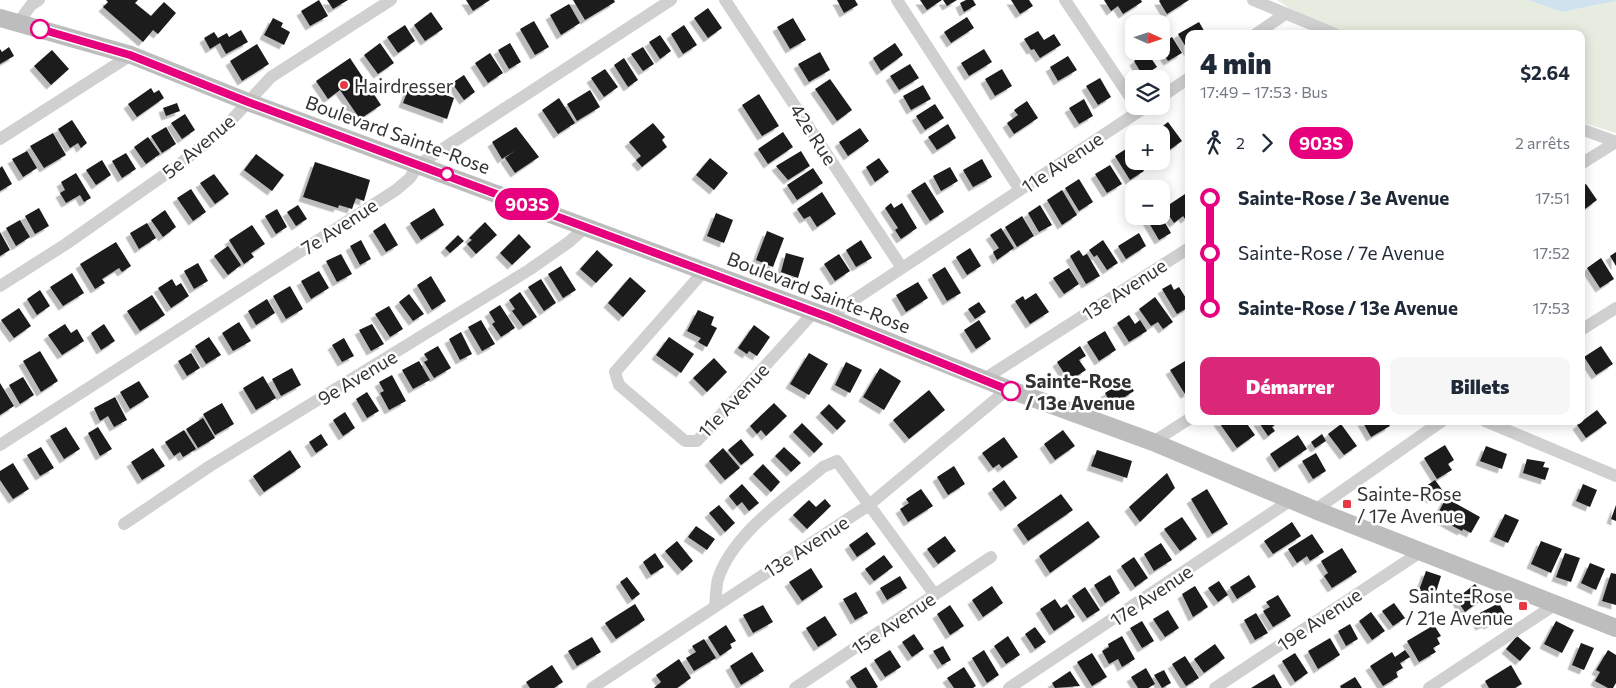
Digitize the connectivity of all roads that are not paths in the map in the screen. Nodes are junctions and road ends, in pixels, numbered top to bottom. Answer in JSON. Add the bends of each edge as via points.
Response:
{"nodes":[{"id":1,"x":39,"y":0,"type":"edge"},
{"id":2,"x":391,"y":0,"type":"edge"},
{"id":3,"x":671,"y":0,"type":"edge"},
{"id":4,"x":725,"y":0,"type":"edge"},
{"id":5,"x":897,"y":0,"type":"edge"},
{"id":6,"x":1065,"y":0,"type":"edge"},
{"id":7,"x":1253,"y":0,"type":"edge"},
{"id":8,"x":1285,"y":14,"type":"junction"},
{"id":9,"x":0,"y":18,"type":"edge"},
{"id":10,"x":18,"y":23,"type":"junction"},
{"id":11,"x":1262,"y":30,"type":"edge"},
{"id":12,"x":1325,"y":30,"type":"edge"},
{"id":13,"x":130,"y":55,"type":"junction"},
{"id":14,"x":1185,"y":81,"type":"edge"},
{"id":15,"x":1125,"y":87,"type":"edge"},
{"id":16,"x":1170,"y":91,"type":"edge"},
{"id":17,"x":248,"y":102,"type":"junction"},
{"id":18,"x":1128,"y":115,"type":"edge"},
{"id":19,"x":1585,"y":130,"type":"edge"},
{"id":20,"x":0,"y":139,"type":"edge"},
{"id":21,"x":1616,"y":142,"type":"edge"},
{"id":22,"x":1585,"y":161,"type":"edge"},
{"id":23,"x":418,"y":165,"type":"junction"},
{"id":24,"x":1020,"y":190,"type":"junction"},
{"id":25,"x":587,"y":226,"type":"junction"},
{"id":26,"x":1185,"y":251,"type":"edge"},
{"id":27,"x":902,"y":268,"type":"junction"},
{"id":28,"x":704,"y":271,"type":"junction"},
{"id":29,"x":0,"y":286,"type":"edge"},
{"id":30,"x":1616,"y":308,"type":"edge"},
{"id":31,"x":821,"y":315,"type":"junction"},
{"id":32,"x":1585,"y":327,"type":"edge"},
{"id":33,"x":984,"y":379,"type":"junction"},
{"id":34,"x":1008,"y":390,"type":"junction"},
{"id":35,"x":1185,"y":422,"type":"edge"},
{"id":36,"x":1436,"y":425,"type":"edge"},
{"id":37,"x":1495,"y":425,"type":"edge"},
{"id":38,"x":1154,"y":442,"type":"junction"},
{"id":39,"x":0,"y":445,"type":"edge"},
{"id":40,"x":1616,"y":476,"type":"edge"},
{"id":41,"x":1291,"y":500,"type":"junction"},
{"id":42,"x":869,"y":505,"type":"junction"},
{"id":43,"x":1315,"y":510,"type":"junction"},
{"id":44,"x":124,"y":524,"type":"dead end"},
{"id":45,"x":1422,"y":551,"type":"junction"},
{"id":46,"x":991,"y":557,"type":"dead end"},
{"id":47,"x":935,"y":595,"type":"junction"},
{"id":48,"x":1556,"y":604,"type":"junction"},
{"id":49,"x":715,"y":606,"type":"junction"},
{"id":50,"x":1616,"y":628,"type":"edge"},
{"id":51,"x":592,"y":688,"type":"edge"},
{"id":52,"x":795,"y":688,"type":"edge"},
{"id":53,"x":1009,"y":688,"type":"edge"},
{"id":54,"x":1216,"y":688,"type":"edge"},
{"id":55,"x":1429,"y":688,"type":"edge"}],
"edges":[{"from":1,"to":10,"type":"street","via":[[31,5]]},
{"from":2,"to":17,"type":"street","name":"5e Avenue","via":[[271,77]]},
{"from":3,"to":23,"type":"street","name":"7e Avenue"},
{"from":4,"to":27,"type":"street","name":"42e Rue"},
{"from":5,"to":24,"type":"street"},
{"from":6,"to":15,"type":"street"},
{"from":7,"to":8,"type":"street"},
{"from":8,"to":11,"type":"street"},
{"from":8,"to":12,"type":"street"},
{"from":9,"to":10,"type":"street","name":"Boulevard Sainte-Rose"},
{"from":10,"to":13,"type":"street","name":"Boulevard Sainte-Rose"},
{"from":13,"to":17,"type":"street","name":"Boulevard Sainte-Rose"},
{"from":13,"to":20,"type":"street"},
{"from":14,"to":16,"type":"street"},
{"from":17,"to":23,"type":"street","name":"Boulevard Sainte-Rose"},
{"from":17,"to":29,"type":"street","name":"5e Avenue","via":[[226,126],[180,164]]},
{"from":18,"to":24,"type":"street","name":"11e Avenue"},
{"from":19,"to":21,"type":"street"},
{"from":21,"to":22,"type":"street"},
{"from":23,"to":25,"type":"street","name":"Boulevard Sainte-Rose"},
{"from":23,"to":39,"type":"street","name":"7e Avenue","via":[[410,178],[396,190]]},
{"from":24,"to":27,"type":"street","name":"11e Avenue"},
{"from":25,"to":28,"type":"street","name":"Boulevard Sainte-Rose"},
{"from":25,"to":44,"type":"street","name":"9e Avenue","via":[[529,270],[210,466]]},
{"from":26,"to":33,"type":"street","name":"13e Avenue"},
{"from":27,"to":31,"type":"street","name":"11e Avenue"},
{"from":28,"to":31,"type":"street","name":"Boulevard Sainte-Rose"},
{"from":28,"to":31,"type":"street","name":"11e Avenue","via":[[615,372],[619,385],[685,441],[697,441]]},
{"from":30,"to":32,"type":"street"},
{"from":31,"to":33,"type":"street","name":"Boulevard Sainte-Rose"},
{"from":33,"to":34,"type":"street","name":"Boulevard Sainte-Rose"},
{"from":34,"to":38,"type":"street","name":"Boulevard Sainte-Rose"},
{"from":34,"to":42,"type":"street","name":"13e Avenue"},
{"from":35,"to":38,"type":"street"},
{"from":36,"to":43,"type":"street"},
{"from":37,"to":40,"type":"street"},
{"from":38,"to":41,"type":"street","name":"Boulevard Sainte-Rose"},
{"from":41,"to":43,"type":"street","name":"Boulevard Sainte-Rose"},
{"from":41,"to":53,"type":"street","name":"17e Avenue"},
{"from":42,"to":47,"type":"street"},
{"from":42,"to":49,"type":"street","name":"13e Avenue"},
{"from":42,"to":49,"type":"street","via":[[837,462],[823,467],[742,538],[718,580]]},
{"from":43,"to":45,"type":"street","name":"Boulevard Sainte-Rose"},
{"from":45,"to":48,"type":"street","name":"Boulevard Sainte-Rose"},
{"from":45,"to":54,"type":"street","name":"19e Avenue"},
{"from":46,"to":47,"type":"street","name":"15e Avenue"},
{"from":47,"to":52,"type":"street","name":"15e Avenue"},
{"from":48,"to":50,"type":"street","name":"Boulevard Sainte-Rose"},
{"from":48,"to":55,"type":"street"},
{"from":49,"to":51,"type":"street","name":"13e Avenue"}]}
